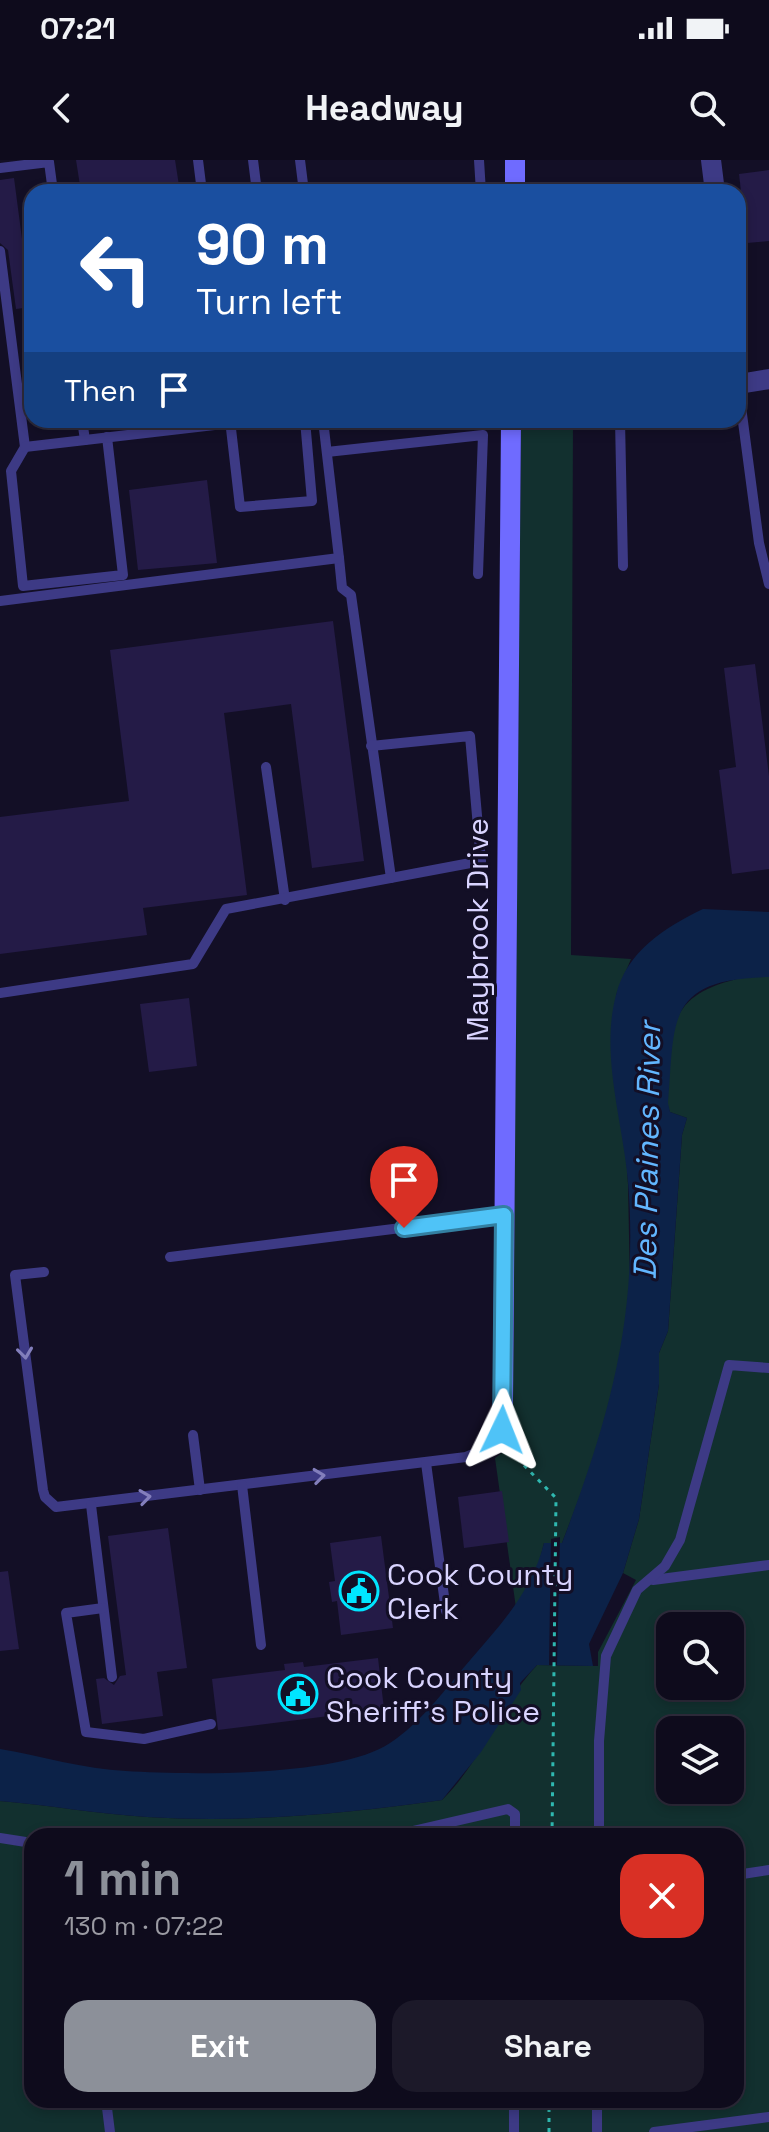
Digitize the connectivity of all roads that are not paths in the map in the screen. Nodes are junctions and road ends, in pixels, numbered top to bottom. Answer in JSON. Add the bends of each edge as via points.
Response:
{"nodes":[{"id":1,"x":198,"y":160,"type":"edge"},
{"id":2,"x":253,"y":160,"type":"edge"},
{"id":3,"x":300,"y":160,"type":"edge"},
{"id":4,"x":479,"y":160,"type":"edge"},
{"id":5,"x":515,"y":160,"type":"edge"},
{"id":6,"x":711,"y":160,"type":"edge"},
{"id":7,"x":0,"y":168,"type":"edge"},
{"id":8,"x":52,"y":184,"type":"edge"},
{"id":9,"x":201,"y":184,"type":"edge"},
{"id":10,"x":256,"y":184,"type":"edge"},
{"id":11,"x":303,"y":184,"type":"edge"},
{"id":12,"x":480,"y":184,"type":"edge"},
{"id":13,"x":515,"y":184,"type":"edge"},
{"id":14,"x":714,"y":184,"type":"edge"},
{"id":15,"x":0,"y":251,"type":"edge"},
{"id":16,"x":769,"y":379,"type":"edge"},
{"id":17,"x":746,"y":381,"type":"edge"},
{"id":18,"x":83,"y":428,"type":"edge"},
{"id":19,"x":181,"y":428,"type":"edge"},
{"id":20,"x":231,"y":428,"type":"edge"},
{"id":21,"x":306,"y":428,"type":"edge"},
{"id":22,"x":324,"y":428,"type":"edge"},
{"id":23,"x":511,"y":428,"type":"edge"},
{"id":24,"x":620,"y":428,"type":"edge"},
{"id":25,"x":744,"y":428,"type":"edge"},
{"id":26,"x":107,"y":437,"type":"junction"},
{"id":27,"x":85,"y":440,"type":"junction"},
{"id":28,"x":25,"y":447,"type":"junction"},
{"id":29,"x":327,"y":452,"type":"junction"},
{"id":30,"x":339,"y":558,"type":"junction"},
{"id":31,"x":623,"y":566,"type":"dead end"},
{"id":32,"x":478,"y":574,"type":"dead end"},
{"id":33,"x":769,"y":584,"type":"edge"},
{"id":34,"x":0,"y":601,"type":"edge"},
{"id":35,"x":371,"y":746,"type":"junction"},
{"id":36,"x":266,"y":767,"type":"dead end"},
{"id":37,"x":391,"y":878,"type":"junction"},
{"id":38,"x":285,"y":900,"type":"junction"},
{"id":39,"x":0,"y":993,"type":"edge"},
{"id":40,"x":504,"y":1215,"type":"junction"},
{"id":41,"x":170,"y":1257,"type":"dead end"},
{"id":42,"x":44,"y":1272,"type":"dead end"},
{"id":43,"x":769,"y":1368,"type":"edge"},
{"id":44,"x":193,"y":1435,"type":"dead end"},
{"id":45,"x":499,"y":1439,"type":"joint"},
{"id":46,"x":426,"y":1463,"type":"junction"},
{"id":47,"x":242,"y":1485,"type":"junction"},
{"id":48,"x":200,"y":1490,"type":"junction"},
{"id":49,"x":91,"y":1505,"type":"junction"},
{"id":50,"x":769,"y":1565,"type":"edge"},
{"id":51,"x":653,"y":1580,"type":"junction"},
{"id":52,"x":103,"y":1608,"type":"junction"},
{"id":53,"x":446,"y":1611,"type":"dead end"},
{"id":54,"x":261,"y":1645,"type":"dead end"},
{"id":55,"x":112,"y":1677,"type":"dead end"},
{"id":56,"x":211,"y":1724,"type":"dead end"},
{"id":57,"x":426,"y":1828,"type":"edge"},
{"id":58,"x":515,"y":1828,"type":"edge"},
{"id":59,"x":599,"y":1828,"type":"edge"},
{"id":60,"x":0,"y":1838,"type":"edge"},
{"id":61,"x":24,"y":1842,"type":"edge"},
{"id":62,"x":769,"y":1870,"type":"edge"},
{"id":63,"x":744,"y":1874,"type":"edge"},
{"id":64,"x":107,"y":2108,"type":"edge"},
{"id":65,"x":514,"y":2108,"type":"edge"},
{"id":66,"x":597,"y":2108,"type":"edge"},
{"id":67,"x":769,"y":2117,"type":"edge"},
{"id":68,"x":110,"y":2132,"type":"edge"},
{"id":69,"x":514,"y":2132,"type":"edge"},
{"id":70,"x":597,"y":2132,"type":"edge"},
{"id":71,"x":654,"y":2132,"type":"edge"}],
"edges":[{"from":1,"to":9,"type":"lane"},
{"from":2,"to":10,"type":"lane"},
{"from":3,"to":11,"type":"lane"},
{"from":4,"to":12,"type":"lane"},
{"from":5,"to":13,"type":"street"},
{"from":6,"to":14,"type":"street"},
{"from":7,"to":8,"type":"lane","via":[[49,162]]},
{"from":15,"to":28,"type":"lane"},
{"from":16,"to":17,"type":"street"},
{"from":18,"to":27,"type":"lane"},
{"from":19,"to":26,"type":"lane"},
{"from":20,"to":21,"type":"lane","via":[[240,507],[312,501]]},
{"from":22,"to":29,"type":"lane"},
{"from":23,"to":40,"type":"street","name":"Maybrook Drive"},
{"from":24,"to":31,"type":"lane"},
{"from":25,"to":33,"type":"lane"},
{"from":26,"to":27,"type":"lane"},
{"from":26,"to":28,"type":"lane","via":[[123,575],[23,586],[11,471]]},
{"from":27,"to":28,"type":"lane"},
{"from":29,"to":30,"type":"lane"},
{"from":29,"to":32,"type":"lane","via":[[483,435]]},
{"from":30,"to":34,"type":"lane"},
{"from":30,"to":35,"type":"lane","via":[[342,588],[351,595]]},
{"from":35,"to":37,"type":"lane"},
{"from":35,"to":37,"type":"lane","via":[[470,736],[481,861]]},
{"from":36,"to":38,"type":"lane"},
{"from":37,"to":38,"type":"lane"},
{"from":38,"to":39,"type":"lane","via":[[226,909],[193,964]]},
{"from":40,"to":41,"type":"lane"},
{"from":40,"to":45,"type":"street","name":"Maybrook Drive"},
{"from":42,"to":49,"type":"lane","one_way":true,"via":[[15,1275],[45,1497],[56,1507]]},
{"from":43,"to":51,"type":"lane","via":[[729,1365],[680,1540]]},
{"from":44,"to":48,"type":"lane"},
{"from":45,"to":46,"type":"lane","via":[[479,1453]]},
{"from":47,"to":46,"type":"lane","one_way":true},
{"from":46,"to":53,"type":"lane"},
{"from":47,"to":48,"type":"lane"},
{"from":47,"to":54,"type":"lane"},
{"from":49,"to":48,"type":"lane","one_way":true},
{"from":49,"to":52,"type":"lane"},
{"from":50,"to":51,"type":"lane"},
{"from":51,"to":59,"type":"lane","via":[[630,1601],[606,1656]]},
{"from":52,"to":55,"type":"lane"},
{"from":52,"to":56,"type":"lane","via":[[66,1613],[86,1732],[144,1739]]},
{"from":57,"to":58,"type":"lane","via":[[508,1809],[515,1814]]},
{"from":60,"to":61,"type":"lane"},
{"from":62,"to":63,"type":"lane"},
{"from":64,"to":68,"type":"lane"},
{"from":65,"to":69,"type":"lane"},
{"from":66,"to":70,"type":"lane"},
{"from":67,"to":71,"type":"lane"}]}
